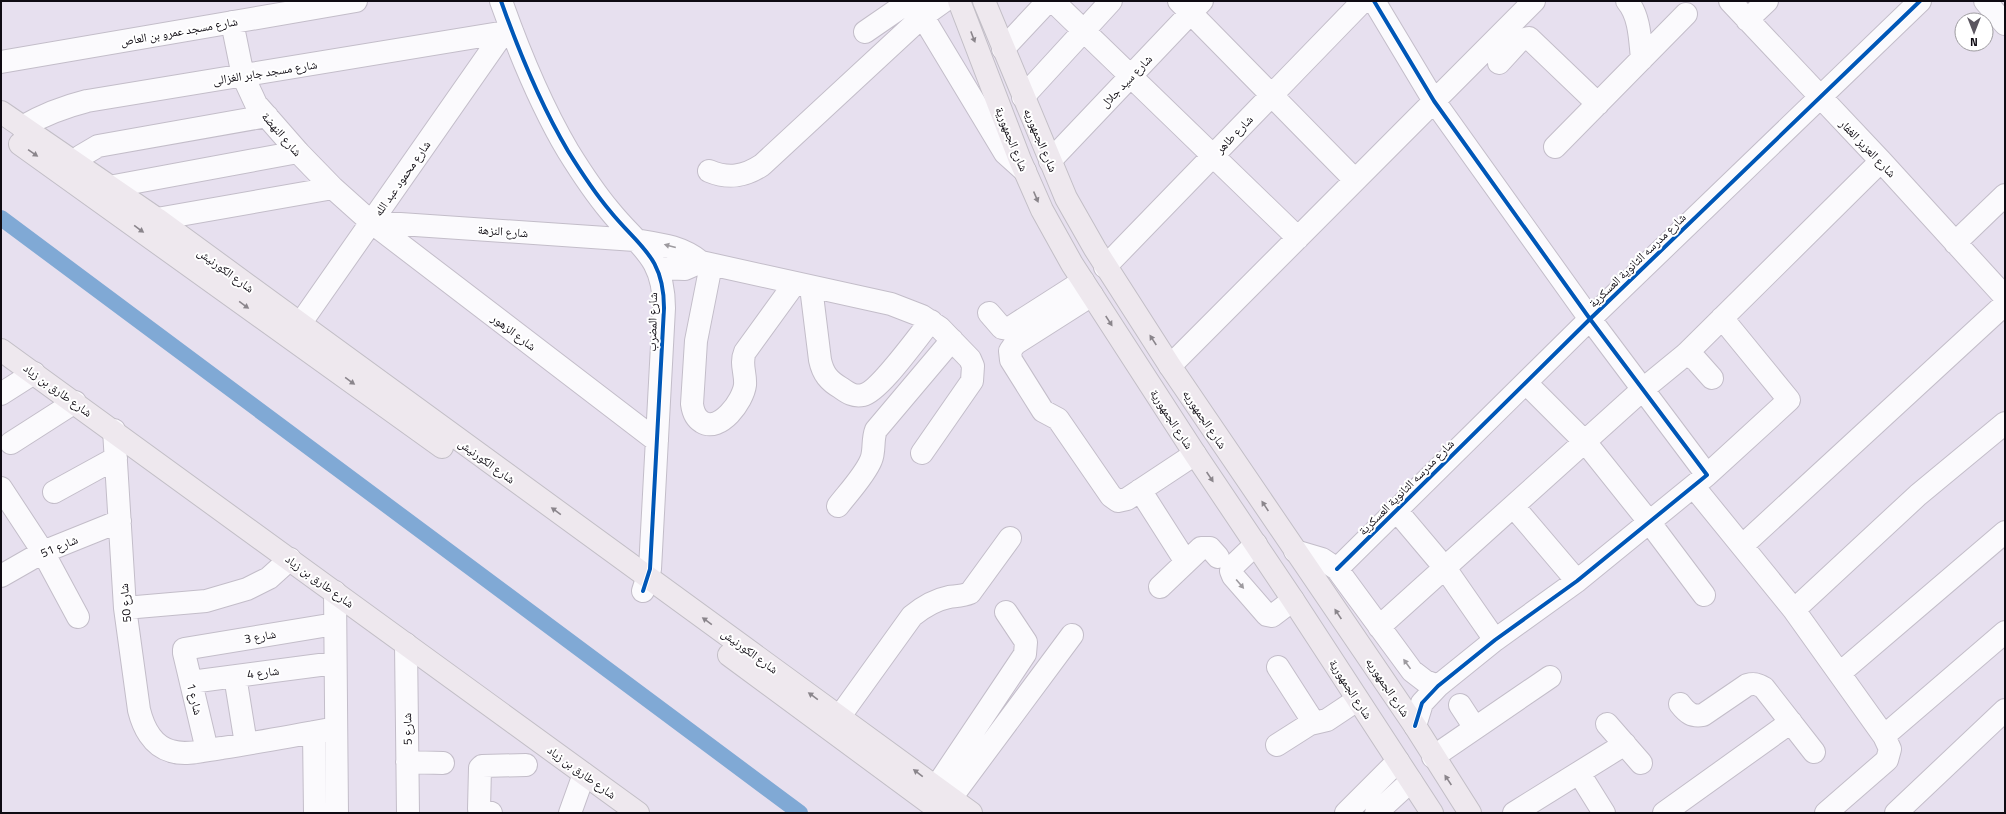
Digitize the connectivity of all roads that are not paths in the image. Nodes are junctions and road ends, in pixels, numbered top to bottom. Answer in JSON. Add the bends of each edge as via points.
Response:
{"nodes":[{"id":1,"x":356,"y":1,"type":"edge"},
{"id":2,"x":501,"y":1,"type":"edge"},
{"id":3,"x":944,"y":1,"type":"edge"},
{"id":4,"x":959,"y":1,"type":"edge"},
{"id":5,"x":984,"y":1,"type":"edge"},
{"id":6,"x":1048,"y":1,"type":"edge"},
{"id":7,"x":1053,"y":1,"type":"edge"},
{"id":8,"x":1112,"y":1,"type":"edge"},
{"id":9,"x":1363,"y":1,"type":"edge"},
{"id":10,"x":1374,"y":1,"type":"edge"},
{"id":11,"x":1534,"y":1,"type":"edge"},
{"id":12,"x":1627,"y":1,"type":"edge"},
{"id":13,"x":1730,"y":1,"type":"edge"},
{"id":14,"x":1767,"y":1,"type":"edge"},
{"id":15,"x":1920,"y":1,"type":"edge"},
{"id":16,"x":1985,"y":1,"type":"edge"},
{"id":17,"x":1191,"y":5,"type":"edge"},
{"id":18,"x":916,"y":6,"type":"edge"},
{"id":19,"x":240,"y":14,"type":"edge"},
{"id":20,"x":1686,"y":14,"type":"dead end"},
{"id":21,"x":1748,"y":20,"type":"junction"},
{"id":22,"x":2005,"y":24,"type":"edge"},
{"id":23,"x":1084,"y":31,"type":"junction"},
{"id":24,"x":508,"y":32,"type":"junction"},
{"id":25,"x":865,"y":32,"type":"dead end"},
{"id":26,"x":1003,"y":49,"type":"junction"},
{"id":27,"x":1501,"y":51,"type":"junction"},
{"id":28,"x":1642,"y":59,"type":"junction"},
{"id":29,"x":1,"y":62,"type":"edge"},
{"id":30,"x":243,"y":76,"type":"junction"},
{"id":31,"x":1131,"y":76,"type":"junction"},
{"id":32,"x":988,"y":78,"type":"junction"},
{"id":33,"x":966,"y":89,"type":"junction"},
{"id":34,"x":1272,"y":95,"type":"junction"},
{"id":35,"x":1022,"y":97,"type":"junction"},
{"id":36,"x":1820,"y":98,"type":"junction"},
{"id":37,"x":1434,"y":101,"type":"junction"},
{"id":38,"x":1598,"y":104,"type":"junction"},
{"id":39,"x":1,"y":112,"type":"edge"},
{"id":40,"x":267,"y":116,"type":"junction"},
{"id":41,"x":11,"y":129,"type":"edge"},
{"id":42,"x":1555,"y":147,"type":"dead end"},
{"id":43,"x":298,"y":152,"type":"junction"},
{"id":44,"x":1213,"y":156,"type":"junction"},
{"id":45,"x":1050,"y":160,"type":"junction"},
{"id":46,"x":1881,"y":160,"type":"junction"},
{"id":47,"x":74,"y":164,"type":"junction"},
{"id":48,"x":709,"y":171,"type":"dead end"},
{"id":49,"x":1025,"y":171,"type":"junction"},
{"id":50,"x":1355,"y":180,"type":"junction"},
{"id":51,"x":109,"y":187,"type":"junction"},
{"id":52,"x":333,"y":188,"type":"junction"},
{"id":53,"x":2005,"y":195,"type":"edge"},
{"id":54,"x":157,"y":219,"type":"junction"},
{"id":55,"x":371,"y":222,"type":"junction"},
{"id":56,"x":1298,"y":238,"type":"junction"},
{"id":57,"x":635,"y":240,"type":"junction"},
{"id":58,"x":1955,"y":243,"type":"junction"},
{"id":59,"x":706,"y":264,"type":"junction"},
{"id":60,"x":1106,"y":267,"type":"junction"},
{"id":61,"x":658,"y":268,"type":"junction"},
{"id":62,"x":803,"y":285,"type":"junction"},
{"id":63,"x":1088,"y":288,"type":"junction"},
{"id":64,"x":2005,"y":297,"type":"edge"},
{"id":65,"x":2005,"y":304,"type":"edge"},
{"id":66,"x":989,"y":313,"type":"dead end"},
{"id":67,"x":1722,"y":318,"type":"junction"},
{"id":68,"x":1590,"y":319,"type":"junction"},
{"id":69,"x":930,"y":321,"type":"junction"},
{"id":70,"x":300,"y":324,"type":"junction"},
{"id":71,"x":952,"y":340,"type":"junction"},
{"id":72,"x":1,"y":350,"type":"edge"},
{"id":73,"x":1686,"y":354,"type":"junction"},
{"id":74,"x":1170,"y":366,"type":"junction"},
{"id":75,"x":34,"y":373,"type":"junction"},
{"id":76,"x":1712,"y":378,"type":"dead end"},
{"id":77,"x":1526,"y":383,"type":"junction"},
{"id":78,"x":1642,"y":390,"type":"junction"},
{"id":79,"x":1,"y":394,"type":"edge"},
{"id":80,"x":75,"y":402,"type":"junction"},
{"id":81,"x":114,"y":430,"type":"junction"},
{"id":82,"x":2001,"y":433,"type":"edge"},
{"id":83,"x":657,"y":441,"type":"junction"},
{"id":84,"x":11,"y":443,"type":"dead end"},
{"id":85,"x":1586,"y":443,"type":"junction"},
{"id":86,"x":922,"y":453,"type":"dead end"},
{"id":87,"x":1195,"y":454,"type":"junction"},
{"id":88,"x":116,"y":458,"type":"junction"},
{"id":89,"x":1701,"y":481,"type":"junction"},
{"id":90,"x":1,"y":488,"type":"edge"},
{"id":91,"x":1140,"y":490,"type":"junction"},
{"id":92,"x":54,"y":492,"type":"dead end"},
{"id":93,"x":838,"y":506,"type":"dead end"},
{"id":94,"x":1514,"y":507,"type":"junction"},
{"id":95,"x":1396,"y":510,"type":"junction"},
{"id":96,"x":120,"y":521,"type":"junction"},
{"id":97,"x":1650,"y":523,"type":"junction"},
{"id":98,"x":2005,"y":532,"type":"edge"},
{"id":99,"x":1010,"y":538,"type":"dead end"},
{"id":100,"x":1256,"y":544,"type":"junction"},
{"id":101,"x":1742,"y":546,"type":"junction"},
{"id":102,"x":1294,"y":551,"type":"junction"},
{"id":103,"x":43,"y":552,"type":"junction"},
{"id":104,"x":1218,"y":557,"type":"dead end"},
{"id":105,"x":290,"y":559,"type":"junction"},
{"id":106,"x":1186,"y":562,"type":"junction"},
{"id":107,"x":1445,"y":568,"type":"junction"},
{"id":108,"x":1337,"y":569,"type":"junction"},
{"id":109,"x":1,"y":576,"type":"edge"},
{"id":110,"x":1577,"y":581,"type":"junction"},
{"id":111,"x":646,"y":585,"type":"junction"},
{"id":112,"x":1160,"y":587,"type":"dead end"},
{"id":113,"x":335,"y":592,"type":"junction"},
{"id":114,"x":1704,"y":595,"type":"dead end"},
{"id":115,"x":1293,"y":600,"type":"junction"},
{"id":116,"x":125,"y":608,"type":"junction"},
{"id":117,"x":1794,"y":610,"type":"junction"},
{"id":118,"x":1006,"y":612,"type":"dead end"},
{"id":119,"x":78,"y":617,"type":"dead end"},
{"id":120,"x":335,"y":624,"type":"junction"},
{"id":121,"x":1379,"y":627,"type":"junction"},
{"id":122,"x":2005,"y":632,"type":"edge"},
{"id":123,"x":1351,"y":633,"type":"junction"},
{"id":124,"x":1072,"y":634,"type":"dead end"},
{"id":125,"x":1495,"y":640,"type":"junction"},
{"id":126,"x":406,"y":644,"type":"junction"},
{"id":127,"x":186,"y":649,"type":"joint"},
{"id":128,"x":1326,"y":651,"type":"junction"},
{"id":129,"x":1371,"y":662,"type":"junction"},
{"id":130,"x":335,"y":663,"type":"junction"},
{"id":131,"x":1278,"y":667,"type":"dead end"},
{"id":132,"x":1840,"y":674,"type":"junction"},
{"id":133,"x":235,"y":676,"type":"junction"},
{"id":134,"x":1550,"y":677,"type":"dead end"},
{"id":135,"x":1345,"y":681,"type":"junction"},
{"id":136,"x":191,"y":682,"type":"junction"},
{"id":137,"x":1438,"y":686,"type":"junction"},
{"id":138,"x":1357,"y":700,"type":"junction"},
{"id":139,"x":1680,"y":704,"type":"dead end"},
{"id":140,"x":1460,"y":705,"type":"dead end"},
{"id":141,"x":2005,"y":710,"type":"edge"},
{"id":142,"x":840,"y":716,"type":"junction"},
{"id":143,"x":1791,"y":722,"type":"junction"},
{"id":144,"x":1314,"y":723,"type":"junction"},
{"id":145,"x":1607,"y":724,"type":"dead end"},
{"id":146,"x":1415,"y":726,"type":"junction"},
{"id":147,"x":336,"y":728,"type":"junction"},
{"id":148,"x":1475,"y":728,"type":"junction"},
{"id":149,"x":314,"y":732,"type":"junction"},
{"id":150,"x":1884,"y":736,"type":"junction"},
{"id":151,"x":246,"y":744,"type":"junction"},
{"id":152,"x":1625,"y":744,"type":"junction"},
{"id":153,"x":1277,"y":745,"type":"dead end"},
{"id":154,"x":207,"y":750,"type":"junction"},
{"id":155,"x":1814,"y":752,"type":"dead end"},
{"id":156,"x":1433,"y":757,"type":"junction"},
{"id":157,"x":1398,"y":761,"type":"junction"},
{"id":158,"x":408,"y":762,"type":"junction"},
{"id":159,"x":443,"y":763,"type":"dead end"},
{"id":160,"x":1641,"y":763,"type":"dead end"},
{"id":161,"x":526,"y":766,"type":"dead end"},
{"id":162,"x":1579,"y":773,"type":"junction"},
{"id":163,"x":584,"y":774,"type":"junction"},
{"id":164,"x":1412,"y":781,"type":"junction"},
{"id":165,"x":943,"y":799,"type":"edge"},
{"id":166,"x":315,"y":813,"type":"edge"},
{"id":167,"x":337,"y":813,"type":"edge"},
{"id":168,"x":408,"y":813,"type":"edge"},
{"id":169,"x":491,"y":813,"type":"edge"},
{"id":170,"x":570,"y":813,"type":"edge"},
{"id":171,"x":638,"y":813,"type":"edge"},
{"id":172,"x":971,"y":813,"type":"edge"},
{"id":173,"x":1346,"y":813,"type":"edge"},
{"id":174,"x":1376,"y":813,"type":"edge"},
{"id":175,"x":1432,"y":813,"type":"edge"},
{"id":176,"x":1470,"y":813,"type":"edge"},
{"id":177,"x":1514,"y":813,"type":"edge"},
{"id":178,"x":1604,"y":813,"type":"edge"},
{"id":179,"x":1664,"y":813,"type":"edge"},
{"id":180,"x":1826,"y":813,"type":"edge"},
{"id":181,"x":1896,"y":813,"type":"edge"}],
"edges":[{"from":1,"to":19,"type":"street","name":"شارع مسجد عمرو بن العاص"},
{"from":2,"to":24,"type":"street","name":"شارع المضرب"},
{"from":3,"to":18,"type":"street"},
{"from":4,"to":32,"type":"main road","name":"شارع الجمهورية","one_way":true},
{"from":5,"to":26,"type":"main road","name":"شارع الجمهوريه"},
{"from":6,"to":26,"type":"street"},
{"from":7,"to":23,"type":"street"},
{"from":8,"to":23,"type":"street"},
{"from":9,"to":34,"type":"street","name":"شارع طاهر"},
{"from":10,"to":37,"type":"street"},
{"from":11,"to":27,"type":"street"},
{"from":12,"to":28,"type":"street","via":[[1638,23]]},
{"from":13,"to":21,"type":"street","name":"شارع العزيز الغفار"},
{"from":14,"to":21,"type":"street"},
{"from":15,"to":36,"type":"street","name":"شارع مدرسه الثانوية العسكرية"},
{"from":16,"to":22,"type":"street"},
{"from":17,"to":31,"type":"street","name":"شارع سيد جلال"},
{"from":17,"to":34,"type":"street"},
{"from":18,"to":25,"type":"street"},
{"from":18,"to":33,"type":"street"},
{"from":18,"to":48,"type":"street","via":[[762,165],[753,172],[736,176],[719,175]]},
{"from":19,"to":29,"type":"street","name":"شارع مسجد عمرو بن العاص"},
{"from":19,"to":30,"type":"street","name":"شارع النهضة"},
{"from":20,"to":28,"type":"street"},
{"from":21,"to":36,"type":"street","name":"شارع العزيز الغفار"},
{"from":23,"to":31,"type":"street"},
{"from":23,"to":35,"type":"street"},
{"from":24,"to":30,"type":"street","name":"شارع مسجد جابر الغزالى"},
{"from":24,"to":55,"type":"street","name":"شارع محمود عبد الله"},
{"from":24,"to":57,"type":"street","name":"شارع المضرب","via":[[568,150],[592,188]]},
{"from":26,"to":35,"type":"main road","name":"شارع الجمهوريه"},
{"from":27,"to":37,"type":"street"},
{"from":27,"to":38,"type":"street","via":[[1522,38],[1532,39]]},
{"from":28,"to":38,"type":"street"},
{"from":30,"to":40,"type":"street","name":"شارع النهضة","via":[[248,91]]},
{"from":30,"to":41,"type":"street","name":"شارع مسجد جابر الغزالى","via":[[87,101],[42,115]]},
{"from":31,"to":44,"type":"street"},
{"from":31,"to":45,"type":"street","name":"شارع سيد جلال"},
{"from":32,"to":33,"type":"street"},
{"from":32,"to":49,"type":"main road","name":"شارع الجمهورية"},
{"from":33,"to":49,"type":"street","via":[[1005,153]]},
{"from":34,"to":44,"type":"street","name":"شارع طاهر"},
{"from":34,"to":50,"type":"street"},
{"from":35,"to":45,"type":"main road","name":"شارع الجمهوريه"},
{"from":36,"to":46,"type":"street","name":"شارع العزيز الغفار"},
{"from":36,"to":68,"type":"street","name":"شارع مدرسه الثانوية العسكرية"},
{"from":37,"to":50,"type":"street"},
{"from":37,"to":68,"type":"street"},
{"from":38,"to":42,"type":"street"},
{"from":39,"to":41,"type":"main road","name":"شارع الكورنيش"},
{"from":40,"to":43,"type":"street","name":"شارع النهضة"},
{"from":40,"to":47,"type":"street","via":[[98,146],[85,153]]},
{"from":41,"to":47,"type":"main road","name":"شارع الكورنيش"},
{"from":41,"to":111,"type":"main road","name":"شارع الكورنيش","one_way":true},
{"from":43,"to":51,"type":"street"},
{"from":43,"to":52,"type":"street","name":"شارع النهضة"},
{"from":44,"to":56,"type":"street"},
{"from":44,"to":60,"type":"street","name":"شارع طاهر"},
{"from":45,"to":60,"type":"main road","name":"شارع الجمهوريه","via":[[1066,198]]},
{"from":46,"to":58,"type":"street","name":"شارع العزيز الغفار"},
{"from":46,"to":67,"type":"street"},
{"from":47,"to":51,"type":"main road","name":"شارع الكورنيش"},
{"from":49,"to":63,"type":"main road","name":"شارع الجمهورية","one_way":true,"via":[[1042,210]]},
{"from":50,"to":56,"type":"street"},
{"from":51,"to":54,"type":"main road","name":"شارع الكورنيش"},
{"from":52,"to":54,"type":"street"},
{"from":52,"to":55,"type":"street","name":"شارع النهضة"},
{"from":53,"to":58,"type":"street"},
{"from":54,"to":70,"type":"main road","name":"شارع الكورنيش"},
{"from":55,"to":57,"type":"street","name":"شارع النزهة"},
{"from":55,"to":70,"type":"street","name":"شارع محمود عبد الله"},
{"from":55,"to":83,"type":"street","name":"شارع الزهور"},
{"from":56,"to":74,"type":"street"},
{"from":59,"to":57,"type":"street","name":"شارع النزهة","one_way":true,"via":[[678,248]]},
{"from":57,"to":61,"type":"street","name":"شارع المضرب"},
{"from":58,"to":64,"type":"street","name":"شارع العزيز الغفار"},
{"from":59,"to":61,"type":"street","via":[[685,269]]},
{"from":59,"to":62,"type":"street"},
{"from":59,"to":62,"type":"street","via":[[696,341],[692,404],[697,418],[711,425],[725,419],[742,395],[745,384],[742,365],[745,352]]},
{"from":74,"to":60,"type":"main road","name":"شارع الجمهوريه","one_way":true},
{"from":61,"to":83,"type":"street","name":"شارع المضرب","via":[[662,281],[664,308]]},
{"from":62,"to":69,"type":"street","via":[[891,304]]},
{"from":62,"to":69,"type":"street","via":[[823,371],[830,382],[855,396],[870,393],[876,388]]},
{"from":63,"to":66,"type":"street","via":[[1008,329],[1002,328]]},
{"from":63,"to":87,"type":"main road","name":"شارع الجمهورية","one_way":true},
{"from":63,"to":91,"type":"street","via":[[1015,344],[1010,356],[1043,411],[1058,419],[1114,500],[1123,500]]},
{"from":65,"to":101,"type":"street"},
{"from":67,"to":73,"type":"street"},
{"from":67,"to":89,"type":"street","via":[[1789,400]]},
{"from":68,"to":77,"type":"street","name":"شارع مدرسه الثانوية العسكرية"},
{"from":68,"to":78,"type":"street"},
{"from":69,"to":71,"type":"street"},
{"from":111,"to":70,"type":"main road","name":"شارع الكورنيش","one_way":true},
{"from":71,"to":86,"type":"street","via":[[970,359],[974,374],[972,381]]},
{"from":71,"to":93,"type":"street","via":[[876,430],[869,464]]},
{"from":72,"to":75,"type":"main road","name":"شارع طارق بن زياد"},
{"from":73,"to":76,"type":"street","via":[[1696,360]]},
{"from":73,"to":78,"type":"street"},
{"from":102,"to":74,"type":"main road","name":"شارع الجمهوريه","one_way":true},
{"from":75,"to":79,"type":"street"},
{"from":75,"to":80,"type":"main road","name":"شارع طارق بن زياد"},
{"from":77,"to":85,"type":"street"},
{"from":77,"to":95,"type":"street","name":"شارع مدرسه الثانوية العسكرية"},
{"from":78,"to":85,"type":"street"},
{"from":78,"to":89,"type":"street"},
{"from":80,"to":81,"type":"main road","name":"شارع طارق بن زياد"},
{"from":80,"to":84,"type":"street"},
{"from":81,"to":88,"type":"street","name":"شارع 50"},
{"from":81,"to":105,"type":"main road","name":"شارع طارق بن زياد"},
{"from":82,"to":117,"type":"street","via":[[1918,495]]},
{"from":83,"to":111,"type":"street","name":"شارع المضرب"},
{"from":85,"to":94,"type":"street"},
{"from":85,"to":97,"type":"street"},
{"from":87,"to":91,"type":"street"},
{"from":87,"to":100,"type":"main road","name":"شارع الجمهورية","one_way":true},
{"from":88,"to":92,"type":"street"},
{"from":88,"to":96,"type":"street","name":"شارع 50"},
{"from":89,"to":97,"type":"street"},
{"from":89,"to":101,"type":"street"},
{"from":90,"to":103,"type":"street"},
{"from":91,"to":106,"type":"street"},
{"from":94,"to":107,"type":"street"},
{"from":94,"to":110,"type":"street"},
{"from":95,"to":107,"type":"street"},
{"from":95,"to":108,"type":"street","name":"شارع مدرسه الثانوية العسكرية"},
{"from":96,"to":103,"type":"street","name":"شارع 51"},
{"from":96,"to":116,"type":"street","name":"شارع 50"},
{"from":97,"to":110,"type":"street"},
{"from":97,"to":114,"type":"street"},
{"from":98,"to":132,"type":"street"},
{"from":99,"to":142,"type":"street","via":[[970,593],[937,600],[912,616]]},
{"from":100,"to":115,"type":"main road","name":"شارع الجمهورية"},
{"from":100,"to":115,"type":"street","one_way":true,"via":[[1233,566],[1233,576],[1267,615],[1272,616]]},
{"from":101,"to":117,"type":"street"},
{"from":102,"to":108,"type":"street","via":[[1322,559]]},
{"from":123,"to":102,"type":"main road","name":"شارع الجمهوريه","one_way":true},
{"from":103,"to":109,"type":"street","name":"شارع 51"},
{"from":103,"to":119,"type":"street"},
{"from":104,"to":106,"type":"street","via":[[1210,548],[1204,547]]},
{"from":105,"to":113,"type":"main road","name":"شارع طارق بن زياد"},
{"from":105,"to":116,"type":"street","via":[[269,578],[247,589],[206,601]]},
{"from":106,"to":112,"type":"street"},
{"from":107,"to":121,"type":"street"},
{"from":107,"to":125,"type":"street"},
{"from":108,"to":121,"type":"street"},
{"from":110,"to":125,"type":"street"},
{"from":142,"to":111,"type":"main road","name":"شارع الكورنيش","one_way":true},
{"from":111,"to":165,"type":"main road","name":"شارع الكورنيش"},
{"from":113,"to":120,"type":"street"},
{"from":113,"to":126,"type":"main road","name":"شارع طارق بن زياد"},
{"from":115,"to":128,"type":"main road","name":"شارع الجمهورية"},
{"from":116,"to":154,"type":"street","name":"شارع 50","via":[[142,723],[149,735],[169,751],[181,753]]},
{"from":117,"to":132,"type":"street"},
{"from":118,"to":165,"type":"street","via":[[1026,642],[1025,654]]},
{"from":120,"to":127,"type":"street","name":"شارع 3"},
{"from":120,"to":130,"type":"street"},
{"from":137,"to":121,"type":"street","one_way":true,"via":[[1425,681],[1412,671]]},
{"from":122,"to":150,"type":"street"},
{"from":123,"to":128,"type":"main road","via":[[1341,646]]},
{"from":123,"to":129,"type":"main road","name":"شارع الجمهوريه"},
{"from":124,"to":165,"type":"street"},
{"from":125,"to":137,"type":"street"},
{"from":126,"to":158,"type":"street","name":"شارع 5"},
{"from":126,"to":163,"type":"main road","name":"شارع طارق بن زياد"},
{"from":127,"to":136,"type":"street","name":"شارع 1","via":[[183,652]]},
{"from":128,"to":135,"type":"main road","name":"شارع الجمهورية"},
{"from":129,"to":135,"type":"main road","via":[[1356,669]]},
{"from":129,"to":146,"type":"main road","name":"شارع الجمهوريه"},
{"from":130,"to":133,"type":"street","name":"شارع 4"},
{"from":130,"to":147,"type":"street"},
{"from":131,"to":144,"type":"street"},
{"from":132,"to":150,"type":"street"},
{"from":133,"to":136,"type":"street","name":"شارع 4"},
{"from":133,"to":151,"type":"street"},
{"from":134,"to":148,"type":"street"},
{"from":135,"to":138,"type":"main road","name":"شارع الجمهورية"},
{"from":136,"to":154,"type":"street","name":"شارع 1"},
{"from":137,"to":146,"type":"street","via":[[1422,704]]},
{"from":138,"to":144,"type":"street","via":[[1327,720]]},
{"from":138,"to":157,"type":"main road","name":"شارع الجمهورية"},
{"from":139,"to":143,"type":"street","via":[[1687,714],[1703,715],[1753,683],[1764,688]]},
{"from":140,"to":148,"type":"street"},
{"from":141,"to":181,"type":"street"},
{"from":165,"to":142,"type":"main road","name":"شارع الكورنيش","one_way":true},
{"from":143,"to":155,"type":"street"},
{"from":143,"to":179,"type":"street"},
{"from":144,"to":153,"type":"street"},
{"from":145,"to":152,"type":"street"},
{"from":146,"to":156,"type":"main road","name":"شارع الجمهوريه"},
{"from":147,"to":149,"type":"street"},
{"from":147,"to":167,"type":"street"},
{"from":148,"to":156,"type":"street"},
{"from":149,"to":151,"type":"street"},
{"from":149,"to":166,"type":"street"},
{"from":150,"to":180,"type":"street","via":[[1890,749],[1887,760]]},
{"from":151,"to":154,"type":"street"},
{"from":152,"to":160,"type":"street"},
{"from":152,"to":162,"type":"street"},
{"from":176,"to":156,"type":"main road","name":"شارع الجمهوريه","one_way":true},
{"from":157,"to":164,"type":"main road","name":"شارع الجمهورية"},
{"from":157,"to":173,"type":"street"},
{"from":158,"to":159,"type":"street"},
{"from":158,"to":168,"type":"street","name":"شارع 5"},
{"from":161,"to":169,"type":"street","via":[[480,768],[478,808]]},
{"from":162,"to":177,"type":"street"},
{"from":162,"to":178,"type":"street"},
{"from":163,"to":170,"type":"street"},
{"from":163,"to":171,"type":"main road","name":"شارع طارق بن زياد"},
{"from":164,"to":174,"type":"street"},
{"from":164,"to":175,"type":"main road","name":"شارع الجمهورية"},
{"from":165,"to":172,"type":"main road","name":"شارع الكورنيش"}]}
